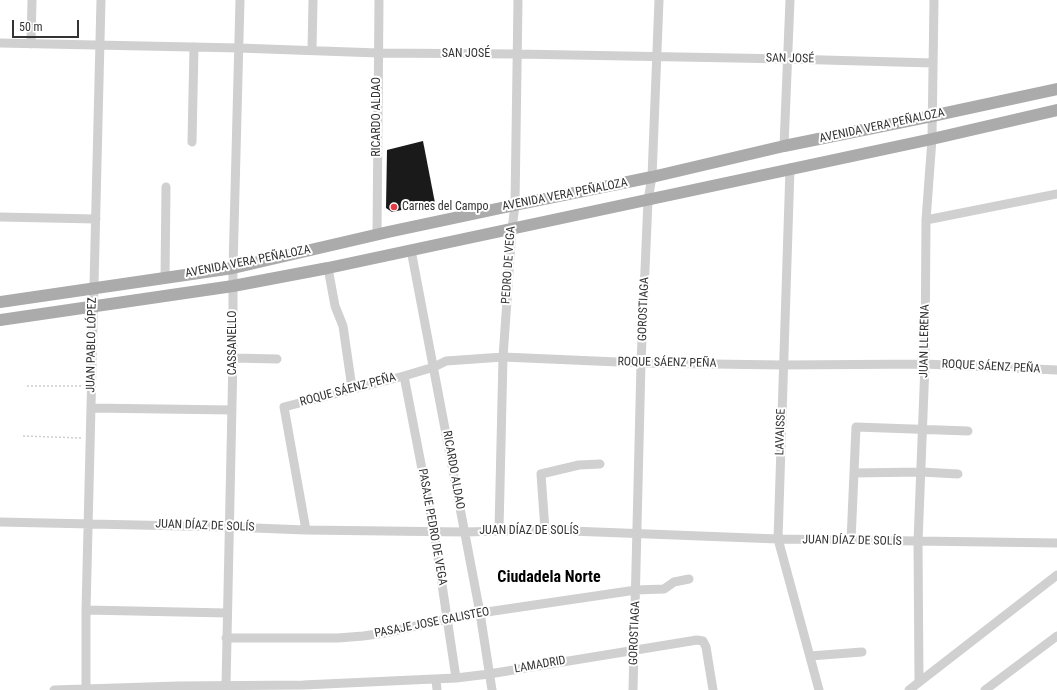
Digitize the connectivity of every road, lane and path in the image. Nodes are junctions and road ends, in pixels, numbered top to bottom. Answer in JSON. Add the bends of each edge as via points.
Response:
{"nodes":[{"id":1,"x":32,"y":0,"type":"edge"},
{"id":2,"x":101,"y":0,"type":"edge"},
{"id":3,"x":240,"y":0,"type":"edge"},
{"id":4,"x":313,"y":0,"type":"edge"},
{"id":5,"x":379,"y":0,"type":"edge"},
{"id":6,"x":518,"y":0,"type":"edge"},
{"id":7,"x":658,"y":0,"type":"edge"},
{"id":8,"x":790,"y":0,"type":"edge"},
{"id":9,"x":934,"y":0,"type":"edge"},
{"id":10,"x":0,"y":43,"type":"edge"},
{"id":11,"x":31,"y":44,"type":"junction"},
{"id":12,"x":101,"y":45,"type":"junction"},
{"id":13,"x":194,"y":47,"type":"junction"},
{"id":14,"x":239,"y":48,"type":"junction"},
{"id":15,"x":312,"y":50,"type":"junction"},
{"id":16,"x":378,"y":53,"type":"junction"},
{"id":17,"x":517,"y":54,"type":"junction"},
{"id":18,"x":657,"y":57,"type":"junction"},
{"id":19,"x":788,"y":59,"type":"junction"},
{"id":20,"x":933,"y":63,"type":"junction"},
{"id":21,"x":1057,"y":89,"type":"edge"},
{"id":22,"x":1057,"y":110,"type":"edge"},
{"id":23,"x":932,"y":116,"type":"junction"},
{"id":24,"x":932,"y":139,"type":"junction"},
{"id":25,"x":192,"y":142,"type":"dead end"},
{"id":26,"x":784,"y":146,"type":"junction"},
{"id":27,"x":790,"y":168,"type":"junction"},
{"id":28,"x":652,"y":177,"type":"junction"},
{"id":29,"x":166,"y":187,"type":"dead end"},
{"id":30,"x":1057,"y":194,"type":"edge"},
{"id":31,"x":648,"y":200,"type":"junction"},
{"id":32,"x":515,"y":205,"type":"junction"},
{"id":33,"x":0,"y":217,"type":"edge"},
{"id":34,"x":96,"y":219,"type":"junction"},
{"id":35,"x":926,"y":220,"type":"junction"},
{"id":36,"x":512,"y":229,"type":"junction"},
{"id":37,"x":377,"y":234,"type":"junction"},
{"id":38,"x":411,"y":250,"type":"junction"},
{"id":39,"x":233,"y":268,"type":"junction"},
{"id":40,"x":328,"y":268,"type":"junction"},
{"id":41,"x":165,"y":278,"type":"junction"},
{"id":42,"x":233,"y":286,"type":"junction"},
{"id":43,"x":94,"y":289,"type":"junction"},
{"id":44,"x":0,"y":302,"type":"edge"},
{"id":45,"x":93,"y":307,"type":"junction"},
{"id":46,"x":0,"y":320,"type":"edge"},
{"id":47,"x":503,"y":357,"type":"junction"},
{"id":48,"x":233,"y":358,"type":"junction"},
{"id":49,"x":277,"y":359,"type":"dead end"},
{"id":50,"x":641,"y":363,"type":"junction"},
{"id":51,"x":925,"y":364,"type":"junction"},
{"id":52,"x":783,"y":365,"type":"junction"},
{"id":53,"x":434,"y":367,"type":"junction"},
{"id":54,"x":1057,"y":370,"type":"edge"},
{"id":55,"x":404,"y":376,"type":"junction"},
{"id":56,"x":27,"y":386,"type":"dead end"},
{"id":57,"x":91,"y":386,"type":"junction"},
{"id":58,"x":352,"y":388,"type":"junction"},
{"id":59,"x":91,"y":408,"type":"junction"},
{"id":60,"x":232,"y":410,"type":"junction"},
{"id":61,"x":922,"y":429,"type":"junction"},
{"id":62,"x":968,"y":431,"type":"dead end"},
{"id":63,"x":23,"y":436,"type":"dead end"},
{"id":64,"x":90,"y":438,"type":"junction"},
{"id":65,"x":600,"y":464,"type":"dead end"},
{"id":66,"x":921,"y":472,"type":"junction"},
{"id":67,"x":854,"y":473,"type":"junction"},
{"id":68,"x":958,"y":474,"type":"dead end"},
{"id":69,"x":0,"y":522,"type":"edge"},
{"id":70,"x":88,"y":523,"type":"junction"},
{"id":71,"x":229,"y":526,"type":"junction"},
{"id":72,"x":306,"y":530,"type":"junction"},
{"id":73,"x":499,"y":530,"type":"junction"},
{"id":74,"x":545,"y":530,"type":"junction"},
{"id":75,"x":434,"y":531,"type":"junction"},
{"id":76,"x":464,"y":532,"type":"junction"},
{"id":77,"x":637,"y":534,"type":"junction"},
{"id":78,"x":778,"y":540,"type":"junction"},
{"id":79,"x":851,"y":541,"type":"junction"},
{"id":80,"x":918,"y":542,"type":"junction"},
{"id":81,"x":1057,"y":543,"type":"edge"},
{"id":82,"x":1057,"y":575,"type":"edge"},
{"id":83,"x":689,"y":579,"type":"dead end"},
{"id":84,"x":636,"y":590,"type":"junction"},
{"id":85,"x":86,"y":610,"type":"junction"},
{"id":86,"x":227,"y":612,"type":"junction"},
{"id":87,"x":480,"y":613,"type":"junction"},
{"id":88,"x":448,"y":619,"type":"junction"},
{"id":89,"x":1057,"y":636,"type":"edge"},
{"id":90,"x":226,"y":638,"type":"junction"},
{"id":91,"x":634,"y":650,"type":"junction"},
{"id":92,"x":862,"y":652,"type":"dead end"},
{"id":93,"x":810,"y":656,"type":"junction"},
{"id":94,"x":489,"y":674,"type":"junction"},
{"id":95,"x":456,"y":678,"type":"junction"},
{"id":96,"x":436,"y":680,"type":"junction"},
{"id":97,"x":377,"y":682,"type":"junction"},
{"id":98,"x":919,"y":682,"type":"junction"},
{"id":99,"x":226,"y":685,"type":"junction"},
{"id":100,"x":178,"y":688,"type":"edge"},
{"id":101,"x":304,"y":688,"type":"edge"},
{"id":102,"x":54,"y":690,"type":"edge"},
{"id":103,"x":86,"y":690,"type":"edge"},
{"id":104,"x":348,"y":690,"type":"edge"},
{"id":105,"x":437,"y":690,"type":"edge"},
{"id":106,"x":492,"y":690,"type":"edge"},
{"id":107,"x":633,"y":690,"type":"edge"},
{"id":108,"x":713,"y":690,"type":"edge"},
{"id":109,"x":819,"y":690,"type":"edge"},
{"id":110,"x":908,"y":690,"type":"edge"},
{"id":111,"x":985,"y":690,"type":"edge"}],
"edges":[{"from":1,"to":11,"type":"street"},
{"from":2,"to":12,"type":"street","name":"JUAN PABLO LÓPEZ"},
{"from":3,"to":14,"type":"street","name":"CASSANELLO"},
{"from":4,"to":15,"type":"street"},
{"from":5,"to":16,"type":"street","name":"RICARDO ALDAO"},
{"from":6,"to":17,"type":"street","name":"PEDRO DE VEGA"},
{"from":7,"to":18,"type":"street","name":"GOROSTIAGA"},
{"from":8,"to":19,"type":"street"},
{"from":9,"to":20,"type":"street","name":"JUAN LLERENA"},
{"from":10,"to":11,"type":"street","name":"SAN JOSÉ"},
{"from":11,"to":12,"type":"street","name":"SAN JOSÉ"},
{"from":12,"to":13,"type":"street","name":"SAN JOSÉ"},
{"from":12,"to":34,"type":"street","name":"JUAN PABLO LÓPEZ"},
{"from":13,"to":14,"type":"street","name":"SAN JOSÉ"},
{"from":13,"to":25,"type":"street"},
{"from":14,"to":15,"type":"street","name":"SAN JOSÉ"},
{"from":14,"to":39,"type":"street","name":"CASSANELLO"},
{"from":15,"to":16,"type":"street","name":"SAN JOSÉ"},
{"from":16,"to":17,"type":"street","name":"SAN JOSÉ"},
{"from":16,"to":37,"type":"street","name":"RICARDO ALDAO"},
{"from":17,"to":18,"type":"street","name":"SAN JOSÉ"},
{"from":17,"to":32,"type":"street","name":"PEDRO DE VEGA"},
{"from":18,"to":19,"type":"street","name":"SAN JOSÉ"},
{"from":18,"to":28,"type":"street","name":"GOROSTIAGA"},
{"from":19,"to":20,"type":"street","name":"SAN JOSÉ"},
{"from":19,"to":26,"type":"street"},
{"from":20,"to":23,"type":"street","name":"JUAN LLERENA"},
{"from":21,"to":23,"type":"main road","name":"AVENIDA VERA PEÑALOZA"},
{"from":22,"to":24,"type":"main road","name":"AVENIDA VERA PEÑALOZA"},
{"from":23,"to":24,"type":"street","name":"JUAN LLERENA"},
{"from":23,"to":26,"type":"main road","name":"AVENIDA VERA PEÑALOZA"},
{"from":24,"to":27,"type":"main road","name":"AVENIDA VERA PEÑALOZA"},
{"from":24,"to":35,"type":"street","name":"JUAN LLERENA"},
{"from":26,"to":28,"type":"main road","name":"AVENIDA VERA PEÑALOZA"},
{"from":27,"to":31,"type":"main road","name":"AVENIDA VERA PEÑALOZA"},
{"from":27,"to":52,"type":"street","name":"LAVAISSE"},
{"from":28,"to":31,"type":"street","name":"GOROSTIAGA"},
{"from":28,"to":32,"type":"main road","name":"AVENIDA VERA PEÑALOZA"},
{"from":29,"to":41,"type":"street"},
{"from":30,"to":35,"type":"street"},
{"from":31,"to":36,"type":"main road","name":"AVENIDA VERA PEÑALOZA"},
{"from":31,"to":50,"type":"street","name":"GOROSTIAGA"},
{"from":32,"to":36,"type":"street","name":"PEDRO DE VEGA"},
{"from":32,"to":37,"type":"main road","name":"AVENIDA VERA PEÑALOZA"},
{"from":33,"to":34,"type":"street"},
{"from":34,"to":43,"type":"street","name":"JUAN PABLO LÓPEZ"},
{"from":35,"to":51,"type":"street","name":"JUAN LLERENA"},
{"from":36,"to":38,"type":"main road","name":"AVENIDA VERA PEÑALOZA"},
{"from":36,"to":47,"type":"street","name":"PEDRO DE VEGA"},
{"from":37,"to":39,"type":"main road","name":"AVENIDA VERA PEÑALOZA"},
{"from":38,"to":40,"type":"main road","name":"AVENIDA VERA PEÑALOZA"},
{"from":38,"to":53,"type":"street","name":"RICARDO ALDAO"},
{"from":39,"to":41,"type":"main road","name":"AVENIDA VERA PEÑALOZA"},
{"from":39,"to":42,"type":"street","name":"CASSANELLO"},
{"from":40,"to":42,"type":"main road","name":"AVENIDA VERA PEÑALOZA"},
{"from":40,"to":58,"type":"street","via":[[335,306],[346,338]]},
{"from":41,"to":43,"type":"main road","name":"AVENIDA VERA PEÑALOZA"},
{"from":42,"to":45,"type":"main road","name":"AVENIDA VERA PEÑALOZA"},
{"from":42,"to":48,"type":"street","name":"CASSANELLO"},
{"from":43,"to":44,"type":"main road","name":"AVENIDA VERA PEÑALOZA"},
{"from":43,"to":45,"type":"street","name":"JUAN PABLO LÓPEZ"},
{"from":45,"to":46,"type":"main road","name":"AVENIDA VERA PEÑALOZA"},
{"from":45,"to":57,"type":"street","name":"JUAN PABLO LÓPEZ"},
{"from":47,"to":50,"type":"street","name":"ROQUE SÁENZ PEÑA"},
{"from":47,"to":53,"type":"street","name":"ROQUE SÁENZ PEÑA","via":[[446,361]]},
{"from":47,"to":73,"type":"street","name":"PEDRO DE VEGA"},
{"from":48,"to":49,"type":"street"},
{"from":48,"to":60,"type":"street","name":"CASSANELLO"},
{"from":50,"to":52,"type":"street","name":"ROQUE SÁENZ PEÑA"},
{"from":50,"to":77,"type":"street","name":"GOROSTIAGA"},
{"from":51,"to":52,"type":"street","name":"ROQUE SÁENZ PEÑA"},
{"from":51,"to":54,"type":"street","name":"ROQUE SÁENZ PEÑA"},
{"from":51,"to":61,"type":"street","name":"JUAN LLERENA"},
{"from":52,"to":78,"type":"street","name":"LAVAISSE"},
{"from":53,"to":55,"type":"street","name":"ROQUE SÁENZ PEÑA"},
{"from":53,"to":76,"type":"street","name":"RICARDO ALDAO"},
{"from":55,"to":58,"type":"street","name":"ROQUE SÁENZ PEÑA"},
{"from":55,"to":75,"type":"street","name":"PASAJE PEDRO DE VEGA"},
{"from":56,"to":57,"type":"path"},
{"from":57,"to":59,"type":"street","name":"JUAN PABLO LÓPEZ"},
{"from":58,"to":72,"type":"street","name":"ROQUE SÁENZ PEÑA","via":[[284,407]]},
{"from":59,"to":60,"type":"street"},
{"from":59,"to":64,"type":"street","name":"JUAN PABLO LÓPEZ"},
{"from":60,"to":71,"type":"street","name":"CASSANELLO"},
{"from":61,"to":62,"type":"street"},
{"from":61,"to":66,"type":"street","name":"JUAN LLERENA"},
{"from":61,"to":67,"type":"street","via":[[856,426]]},
{"from":63,"to":64,"type":"path"},
{"from":64,"to":70,"type":"street","name":"JUAN PABLO LÓPEZ"},
{"from":65,"to":74,"type":"street","via":[[578,465],[541,474]]},
{"from":66,"to":67,"type":"street"},
{"from":66,"to":68,"type":"street"},
{"from":66,"to":80,"type":"street","name":"JUAN LLERENA"},
{"from":67,"to":79,"type":"street"},
{"from":69,"to":70,"type":"street","name":"JUAN DÍAZ DE SOLÍS"},
{"from":70,"to":71,"type":"street","name":"JUAN DÍAZ DE SOLÍS"},
{"from":70,"to":85,"type":"street","name":"JUAN PABLO LÓPEZ"},
{"from":71,"to":72,"type":"street","name":"JUAN DÍAZ DE SOLÍS"},
{"from":71,"to":86,"type":"street","name":"CASSANELLO"},
{"from":72,"to":75,"type":"street","name":"JUAN DÍAZ DE SOLÍS"},
{"from":73,"to":74,"type":"street","name":"JUAN DÍAZ DE SOLÍS"},
{"from":73,"to":76,"type":"street","name":"JUAN DÍAZ DE SOLÍS"},
{"from":74,"to":77,"type":"street","name":"JUAN DÍAZ DE SOLÍS"},
{"from":75,"to":76,"type":"street","name":"JUAN DÍAZ DE SOLÍS"},
{"from":75,"to":88,"type":"street","name":"PASAJE PEDRO DE VEGA"},
{"from":76,"to":87,"type":"street","name":"RICARDO ALDAO"},
{"from":77,"to":78,"type":"street","name":"JUAN DÍAZ DE SOLÍS"},
{"from":77,"to":84,"type":"street","name":"GOROSTIAGA"},
{"from":78,"to":79,"type":"street","name":"JUAN DÍAZ DE SOLÍS"},
{"from":78,"to":93,"type":"street","name":"LAVAISSE"},
{"from":79,"to":80,"type":"street","name":"JUAN DÍAZ DE SOLÍS"},
{"from":80,"to":81,"type":"street","name":"JUAN DÍAZ DE SOLÍS"},
{"from":80,"to":98,"type":"street","name":"JUAN LLERENA"},
{"from":82,"to":98,"type":"street"},
{"from":83,"to":84,"type":"street","name":"PASAJE JOSE GALISTEO","via":[[674,582],[664,589]]},
{"from":84,"to":87,"type":"street","name":"PASAJE JOSE GALISTEO"},
{"from":84,"to":91,"type":"street","name":"GOROSTIAGA"},
{"from":85,"to":86,"type":"street"},
{"from":85,"to":103,"type":"street","name":"JUAN PABLO LÓPEZ"},
{"from":86,"to":90,"type":"street","name":"CASSANELLO"},
{"from":87,"to":88,"type":"street","name":"PASAJE JOSE GALISTEO"},
{"from":87,"to":94,"type":"street","name":"RICARDO ALDAO"},
{"from":88,"to":90,"type":"street","name":"PASAJE JOSE GALISTEO","via":[[364,636]]},
{"from":88,"to":95,"type":"street","name":"PASAJE PEDRO DE VEGA"},
{"from":89,"to":111,"type":"street"},
{"from":90,"to":99,"type":"street","name":"CASSANELLO"},
{"from":91,"to":94,"type":"street","name":"LAMADRID"},
{"from":91,"to":107,"type":"street","name":"GOROSTIAGA"},
{"from":91,"to":108,"type":"street","name":"LAMADRID","via":[[703,641]]},
{"from":92,"to":93,"type":"street"},
{"from":93,"to":109,"type":"street","name":"LAVAISSE"},
{"from":94,"to":95,"type":"street","name":"LAMADRID"},
{"from":94,"to":106,"type":"street","name":"RICARDO ALDAO"},
{"from":95,"to":96,"type":"street","name":"LAMADRID"},
{"from":96,"to":97,"type":"street","name":"LAMADRID"},
{"from":96,"to":105,"type":"street"},
{"from":97,"to":101,"type":"street","name":"LAMADRID"},
{"from":97,"to":104,"type":"street","name":"LAMADRID"},
{"from":98,"to":110,"type":"street"},
{"from":99,"to":100,"type":"street","name":"LAMADRID"},
{"from":99,"to":101,"type":"street","name":"LAMADRID"},
{"from":100,"to":103,"type":"street","name":"LAMADRID"},
{"from":102,"to":103,"type":"street","name":"LAMADRID"}]}
